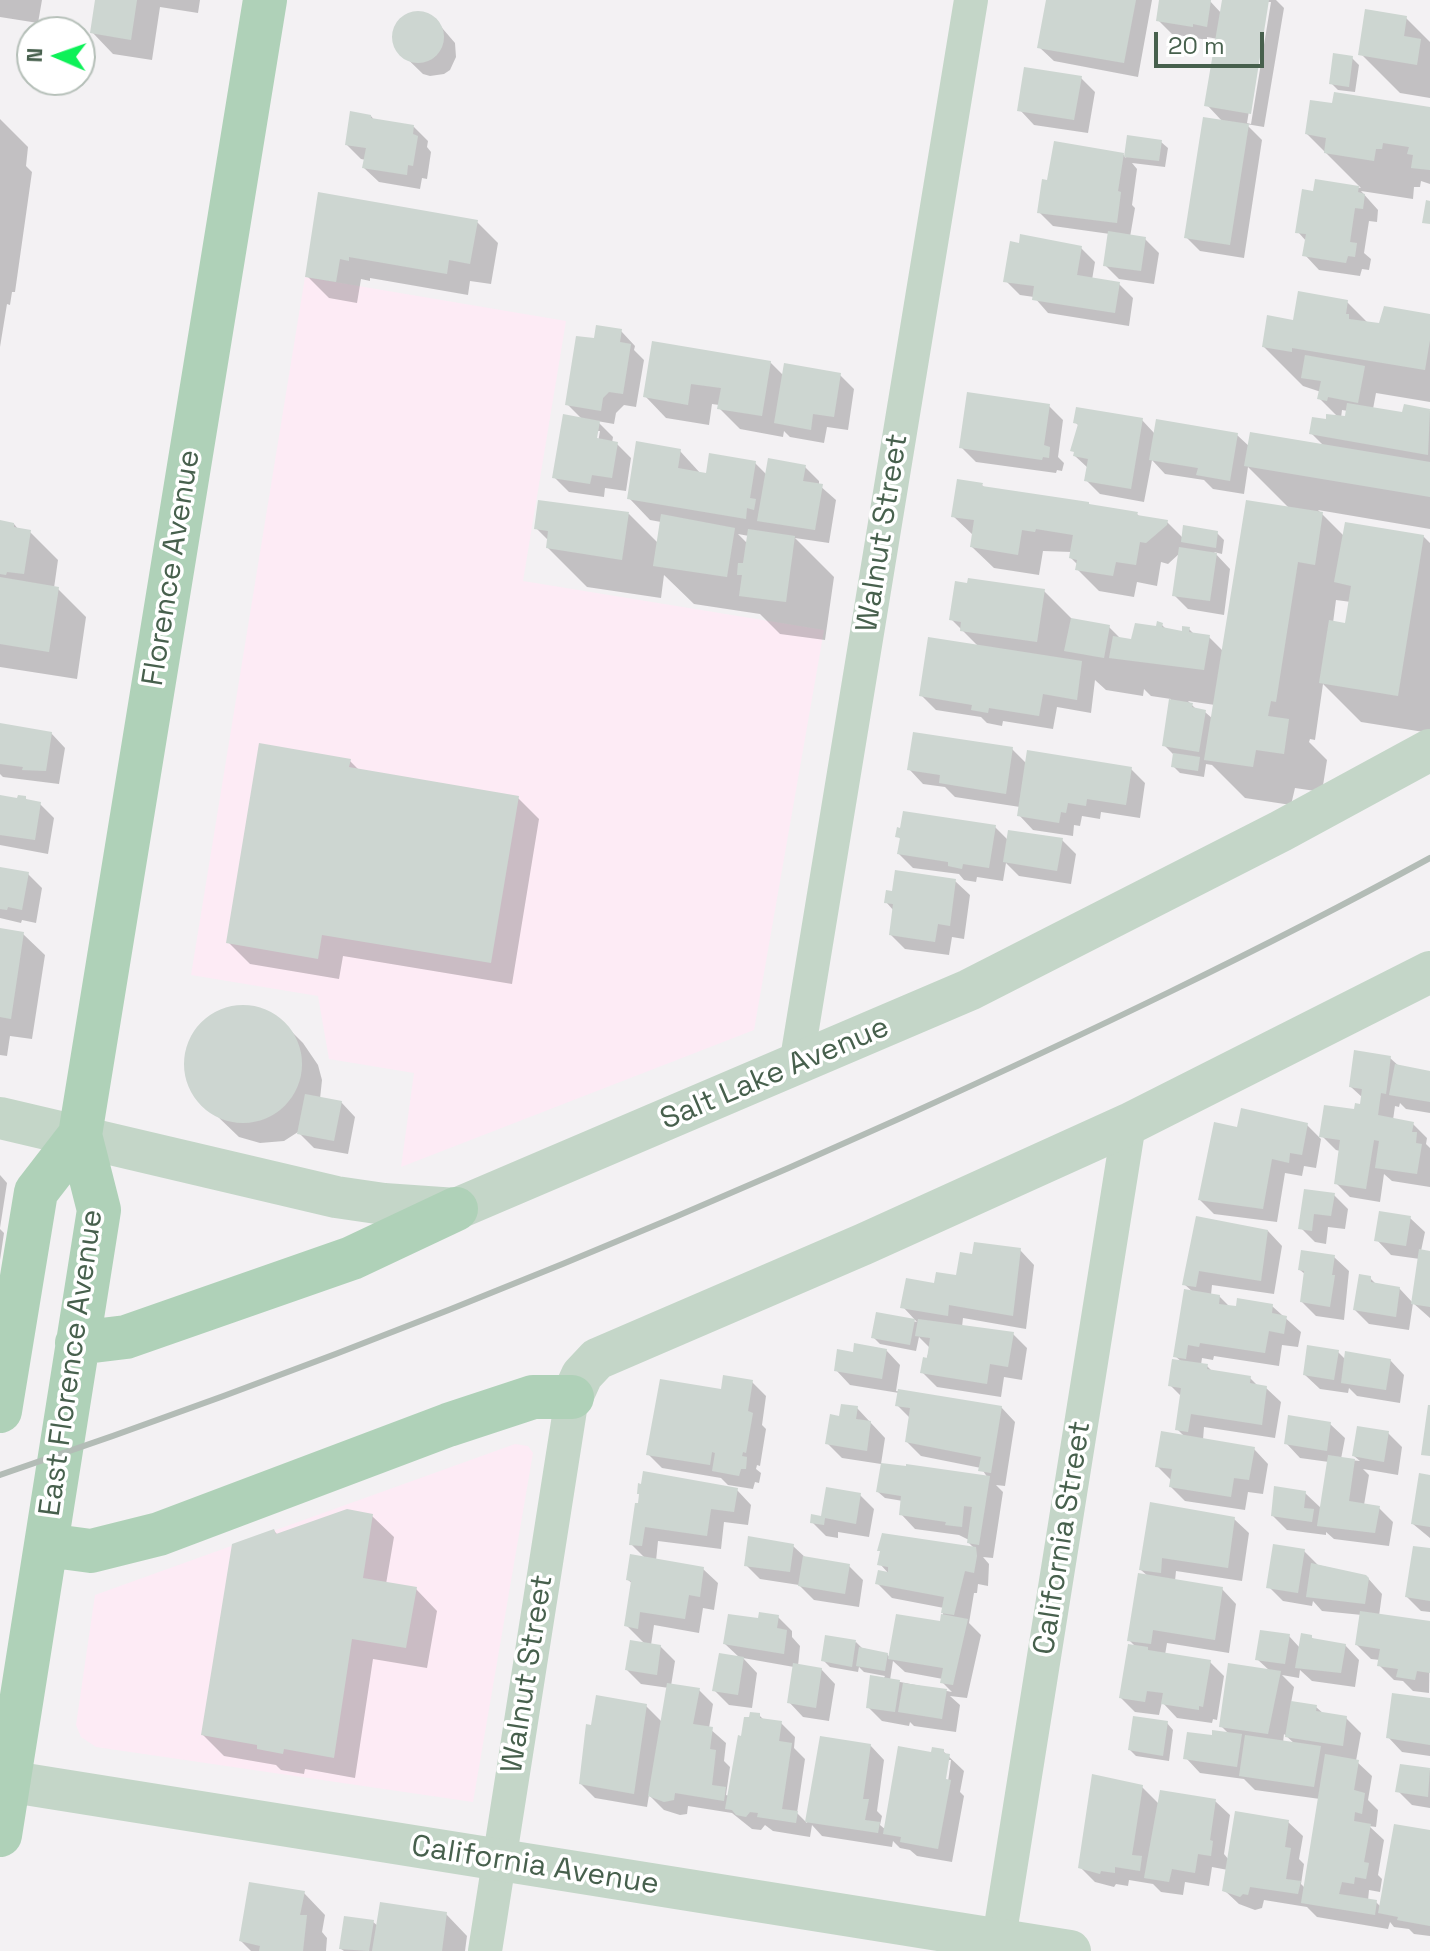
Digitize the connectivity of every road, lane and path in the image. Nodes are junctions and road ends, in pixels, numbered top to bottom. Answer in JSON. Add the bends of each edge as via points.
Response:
{"nodes":[{"id":1,"x":265,"y":0,"type":"edge"},
{"id":2,"x":971,"y":0,"type":"edge"},
{"id":3,"x":1430,"y":750,"type":"edge"},
{"id":4,"x":1430,"y":972,"type":"edge"},
{"id":5,"x":796,"y":1065,"type":"junction"},
{"id":6,"x":0,"y":1118,"type":"edge"},
{"id":7,"x":1129,"y":1124,"type":"junction"},
{"id":8,"x":80,"y":1135,"type":"junction"},
{"id":9,"x":456,"y":1209,"type":"junction"},
{"id":10,"x":77,"y":1343,"type":"junction"},
{"id":11,"x":572,"y":1397,"type":"junction"},
{"id":12,"x":0,"y":1411,"type":"edge"},
{"id":13,"x":46,"y":1545,"type":"junction"},
{"id":14,"x":4,"y":1781,"type":"edge"},
{"id":15,"x":0,"y":1835,"type":"edge"},
{"id":16,"x":499,"y":1860,"type":"junction"},
{"id":17,"x":998,"y":1945,"type":"edge"},
{"id":18,"x":485,"y":1951,"type":"edge"},
{"id":19,"x":1070,"y":1951,"type":"edge"}],
"edges":[{"from":1,"to":8,"type":"main road","name":"Florence Avenue"},
{"from":2,"to":5,"type":"street","name":"Walnut Street"},
{"from":3,"to":5,"type":"street","name":"Salt Lake Avenue","via":[[969,990]]},
{"from":4,"to":7,"type":"street"},
{"from":5,"to":9,"type":"street","name":"Salt Lake Avenue"},
{"from":6,"to":8,"type":"street"},
{"from":7,"to":11,"type":"street","via":[[597,1359]]},
{"from":7,"to":17,"type":"street","name":"California Street"},
{"from":8,"to":9,"type":"street","name":"Salt Lake Avenue","via":[[336,1197]]},
{"from":8,"to":10,"type":"main road","name":"East Florence Avenue","via":[[99,1210]]},
{"from":8,"to":12,"type":"main road","name":"East Florence Avenue","via":[[36,1192]]},
{"from":9,"to":10,"type":"main road","via":[[352,1258],[126,1337]]},
{"from":10,"to":13,"type":"main road","name":"East Florence Avenue"},
{"from":11,"to":13,"type":"main road","via":[[533,1397],[448,1425],[159,1534],[91,1551]]},
{"from":11,"to":16,"type":"street","name":"Walnut Street"},
{"from":13,"to":14,"type":"main road","name":"East Florence Avenue"},
{"from":14,"to":15,"type":"main road","name":"East Florence Avenue"},
{"from":14,"to":16,"type":"street","name":"California Avenue"},
{"from":16,"to":17,"type":"street","name":"California Avenue"},
{"from":16,"to":18,"type":"street","name":"Walnut Street"},
{"from":17,"to":19,"type":"street","name":"California Avenue"}]}
